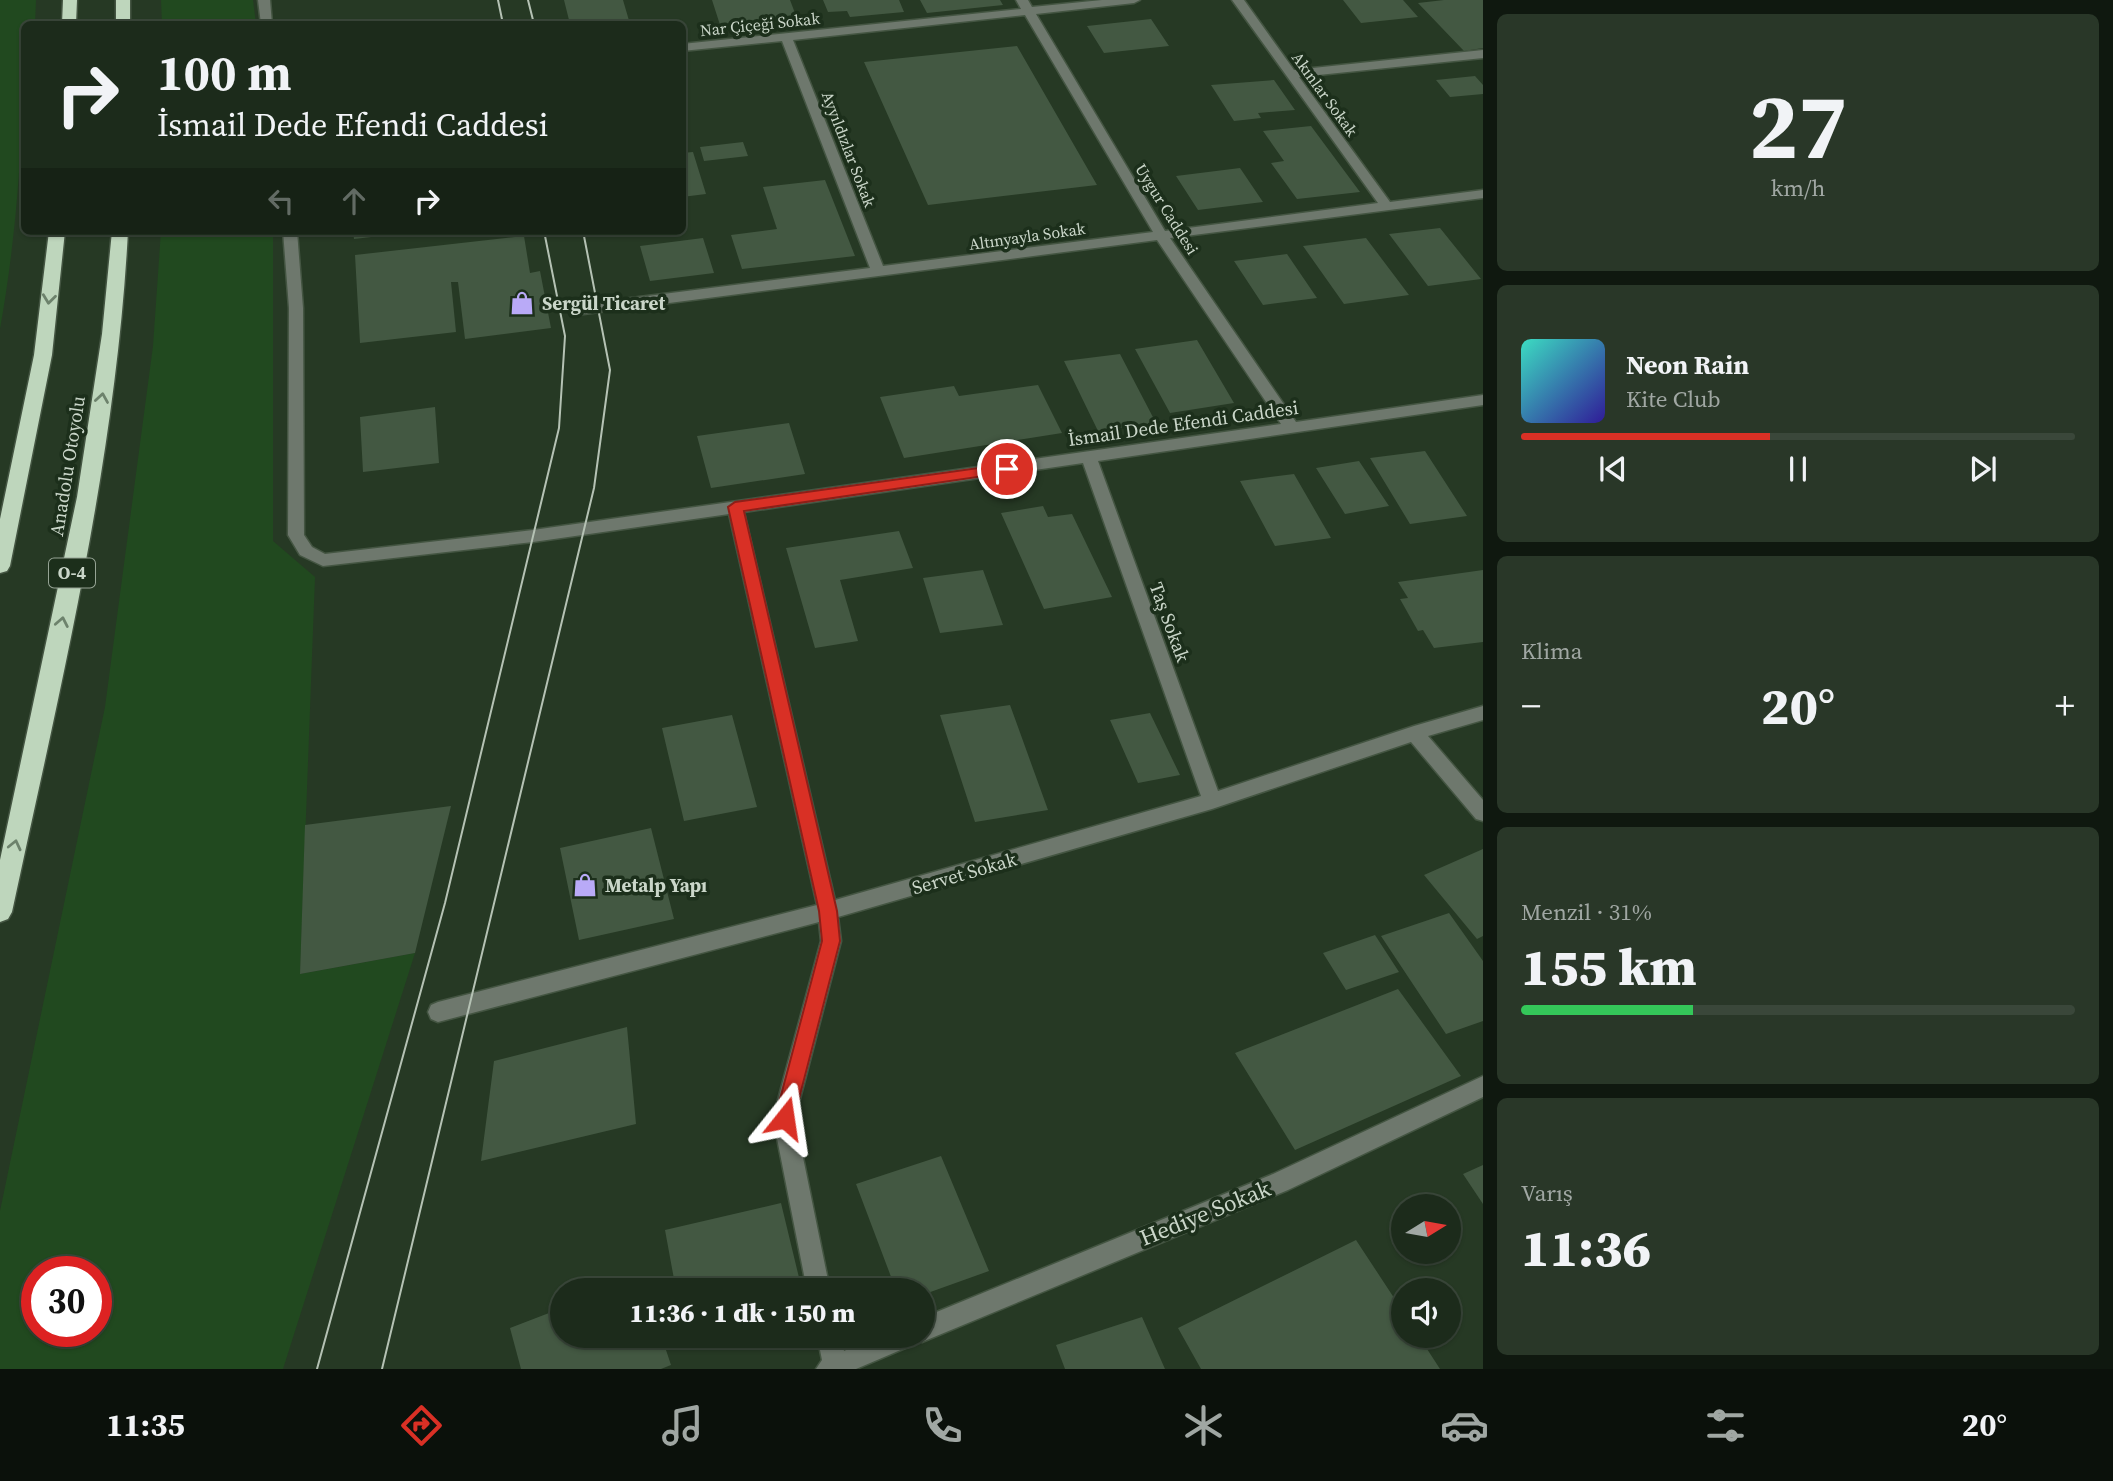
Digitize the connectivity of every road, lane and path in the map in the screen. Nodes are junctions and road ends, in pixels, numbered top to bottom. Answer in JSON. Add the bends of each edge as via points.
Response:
{"nodes":[{"id":1,"x":70,"y":0,"type":"edge"},
{"id":2,"x":123,"y":0,"type":"edge"},
{"id":3,"x":264,"y":0,"type":"edge"},
{"id":4,"x":1134,"y":0,"type":"edge"},
{"id":5,"x":1238,"y":0,"type":"edge"},
{"id":6,"x":1026,"y":6,"type":"edge"},
{"id":7,"x":69,"y":21,"type":"edge"},
{"id":8,"x":123,"y":21,"type":"edge"},
{"id":9,"x":267,"y":21,"type":"edge"},
{"id":10,"x":786,"y":37,"type":"junction"},
{"id":11,"x":686,"y":48,"type":"edge"},
{"id":12,"x":1483,"y":54,"type":"edge"},
{"id":13,"x":1292,"y":74,"type":"junction"},
{"id":14,"x":1483,"y":194,"type":"edge"},
{"id":15,"x":1386,"y":206,"type":"junction"},
{"id":16,"x":57,"y":235,"type":"edge"},
{"id":17,"x":120,"y":235,"type":"edge"},
{"id":18,"x":290,"y":235,"type":"edge"},
{"id":19,"x":1161,"y":235,"type":"junction"},
{"id":20,"x":879,"y":274,"type":"junction"},
{"id":21,"x":576,"y":310,"type":"dead end"},
{"id":22,"x":1483,"y":400,"type":"edge"},
{"id":23,"x":1293,"y":429,"type":"junction"},
{"id":24,"x":1089,"y":457,"type":"junction"},
{"id":25,"x":735,"y":507,"type":"junction"},
{"id":26,"x":0,"y":566,"type":"edge"},
{"id":27,"x":1483,"y":713,"type":"edge"},
{"id":28,"x":1414,"y":733,"type":"junction"},
{"id":29,"x":1212,"y":801,"type":"junction"},
{"id":30,"x":1483,"y":813,"type":"edge"},
{"id":31,"x":828,"y":911,"type":"junction"},
{"id":32,"x":0,"y":912,"type":"edge"},
{"id":33,"x":438,"y":1012,"type":"dead end"},
{"id":34,"x":1483,"y":1086,"type":"edge"},
{"id":35,"x":818,"y":1278,"type":"edge"},
{"id":36,"x":935,"y":1325,"type":"edge"},
{"id":37,"x":830,"y":1348,"type":"edge"},
{"id":38,"x":879,"y":1348,"type":"edge"},
{"id":39,"x":832,"y":1368,"type":"edge"}],
"edges":[{"from":1,"to":7,"type":"highway"},
{"from":2,"to":8,"type":"highway"},
{"from":3,"to":9,"type":"street"},
{"from":4,"to":6,"type":"street","name":"Nar Çiçeği Sokak"},
{"from":5,"to":13,"type":"street","name":"Akınlar Sokak"},
{"from":6,"to":10,"type":"street","name":"Nar Çiçeği Sokak"},
{"from":6,"to":19,"type":"street","name":"Uygur Caddesi"},
{"from":10,"to":11,"type":"street","name":"Nar Çiçeği Sokak"},
{"from":10,"to":20,"type":"street","name":"Ayyıldızlar Sokak"},
{"from":12,"to":13,"type":"street"},
{"from":13,"to":15,"type":"street","name":"Akınlar Sokak"},
{"from":14,"to":15,"type":"street","name":"Altınyayla Sokak"},
{"from":15,"to":19,"type":"street","name":"Altınyayla Sokak"},
{"from":16,"to":26,"type":"highway","one_way":true,"via":[[43,355]]},
{"from":32,"to":17,"type":"highway","name":"Anadolu Otoyolu","number":"O-4","one_way":true,"via":[[86,503]]},
{"from":18,"to":25,"type":"street","name":"İsmail Dede Efendi Caddesi","via":[[296,308],[296,535],[306,551],[323,560],[345,560]]},
{"from":19,"to":20,"type":"street","name":"Altınyayla Sokak"},
{"from":19,"to":23,"type":"street","name":"Uygur Caddesi"},
{"from":20,"to":21,"type":"street","name":"Altınyayla Sokak"},
{"from":22,"to":23,"type":"street","name":"İsmail Dede Efendi Caddesi"},
{"from":23,"to":24,"type":"street","name":"İsmail Dede Efendi Caddesi"},
{"from":24,"to":25,"type":"street","name":"İsmail Dede Efendi Caddesi"},
{"from":24,"to":29,"type":"street","name":"Taş Sokak"},
{"from":25,"to":31,"type":"street"},
{"from":27,"to":28,"type":"street","name":"Servet Sokak"},
{"from":28,"to":29,"type":"street","name":"Servet Sokak"},
{"from":28,"to":30,"type":"street"},
{"from":29,"to":31,"type":"street","name":"Servet Sokak"},
{"from":31,"to":33,"type":"street","name":"Servet Sokak"},
{"from":31,"to":35,"type":"street","via":[[831,941],[785,1118]]},
{"from":34,"to":36,"type":"street","name":"Hediye Sokak","via":[[1280,1182]]},
{"from":37,"to":39,"type":"street"},
{"from":38,"to":39,"type":"street"}]}
